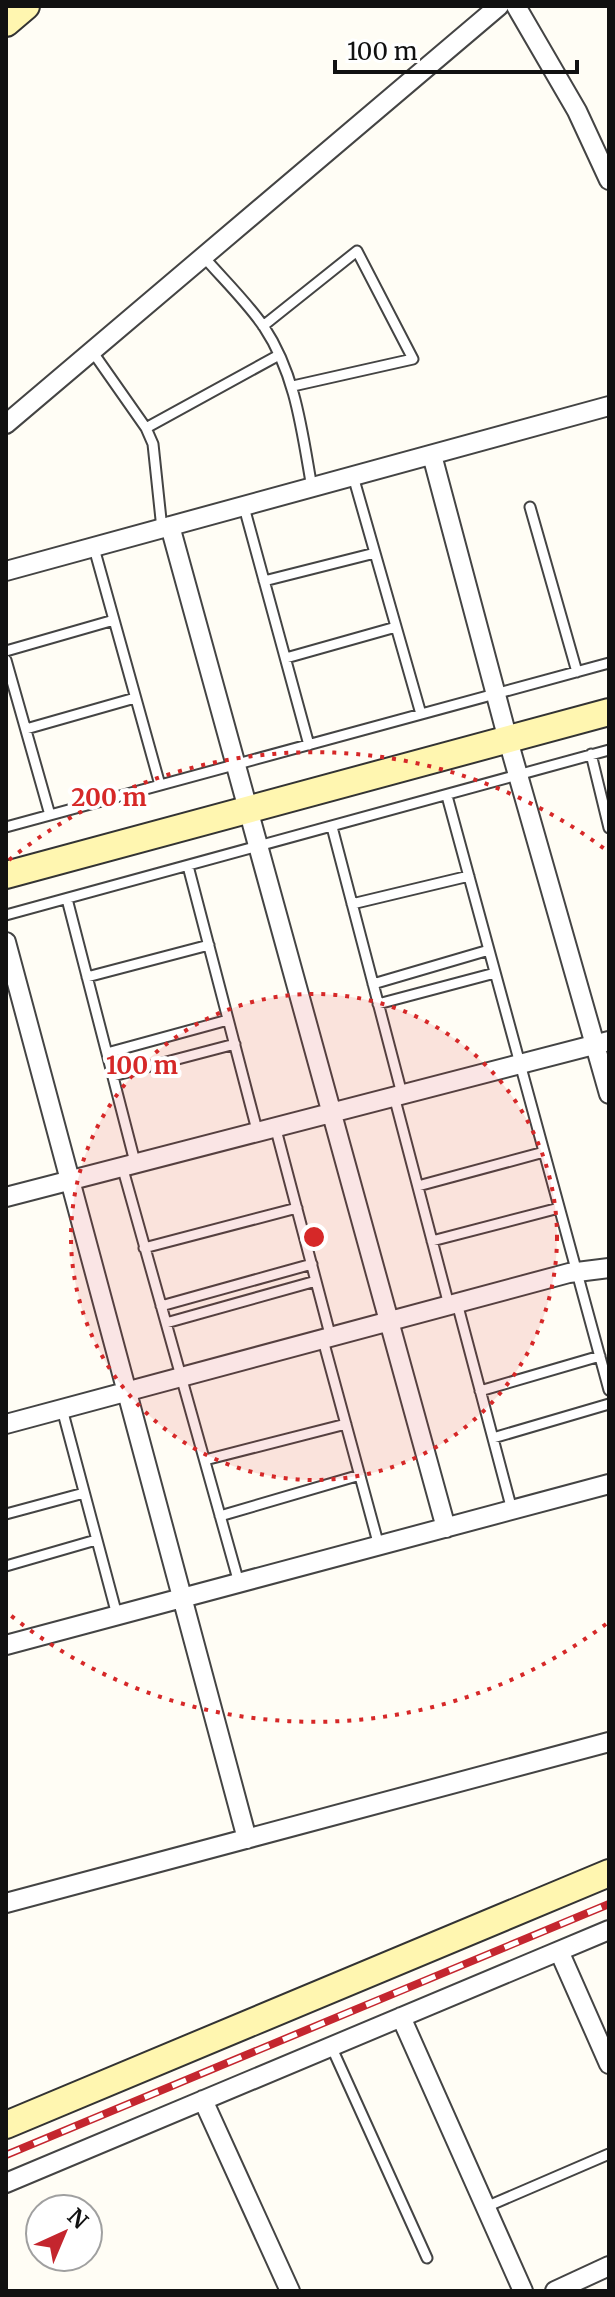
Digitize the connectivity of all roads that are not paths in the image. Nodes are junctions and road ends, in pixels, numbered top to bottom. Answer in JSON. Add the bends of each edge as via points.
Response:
{"nodes":[{"id":1,"x":26,"y":6,"type":"edge"},
{"id":2,"x":499,"y":6,"type":"edge"},
{"id":3,"x":516,"y":6,"type":"edge"},
{"id":4,"x":6,"y":23,"type":"edge"},
{"id":5,"x":609,"y":180,"type":"edge"},
{"id":6,"x":203,"y":256,"type":"junction"},
{"id":7,"x":263,"y":326,"type":"junction"},
{"id":8,"x":92,"y":351,"type":"junction"},
{"id":9,"x":279,"y":355,"type":"junction"},
{"id":10,"x":293,"y":386,"type":"junction"},
{"id":11,"x":609,"y":406,"type":"edge"},
{"id":12,"x":6,"y":424,"type":"edge"},
{"id":13,"x":146,"y":428,"type":"junction"},
{"id":14,"x":432,"y":455,"type":"junction"},
{"id":15,"x":353,"y":476,"type":"junction"},
{"id":16,"x":312,"y":488,"type":"junction"},
{"id":17,"x":244,"y":507,"type":"junction"},
{"id":18,"x":530,"y":507,"type":"dead end"},
{"id":19,"x":166,"y":528,"type":"junction"},
{"id":20,"x":94,"y":548,"type":"junction"},
{"id":21,"x":375,"y":553,"type":"junction"},
{"id":22,"x":6,"y":571,"type":"edge"},
{"id":23,"x":264,"y":581,"type":"junction"},
{"id":24,"x":114,"y":620,"type":"junction"},
{"id":25,"x":396,"y":627,"type":"junction"},
{"id":26,"x":6,"y":651,"type":"edge"},
{"id":27,"x":286,"y":658,"type":"junction"},
{"id":28,"x":6,"y":660,"type":"edge"},
{"id":29,"x":609,"y":663,"type":"edge"},
{"id":30,"x":577,"y":672,"type":"junction"},
{"id":31,"x":496,"y":694,"type":"junction"},
{"id":32,"x":135,"y":698,"type":"junction"},
{"id":33,"x":609,"y":712,"type":"edge"},
{"id":34,"x":421,"y":714,"type":"junction"},
{"id":35,"x":26,"y":729,"type":"junction"},
{"id":36,"x":508,"y":740,"type":"junction"},
{"id":37,"x":309,"y":745,"type":"junction"},
{"id":38,"x":609,"y":750,"type":"edge"},
{"id":39,"x":591,"y":754,"type":"junction"},
{"id":40,"x":236,"y":764,"type":"junction"},
{"id":41,"x":518,"y":773,"type":"junction"},
{"id":42,"x":160,"y":785,"type":"junction"},
{"id":43,"x":447,"y":796,"type":"junction"},
{"id":44,"x":249,"y":810,"type":"junction"},
{"id":45,"x":50,"y":815,"type":"junction"},
{"id":46,"x":6,"y":827,"type":"edge"},
{"id":47,"x":332,"y":827,"type":"junction"},
{"id":48,"x":609,"y":828,"type":"edge"},
{"id":49,"x":259,"y":847,"type":"junction"},
{"id":50,"x":188,"y":866,"type":"junction"},
{"id":51,"x":6,"y":875,"type":"edge"},
{"id":52,"x":469,"y":876,"type":"junction"},
{"id":53,"x":67,"y":899,"type":"junction"},
{"id":54,"x":352,"y":904,"type":"junction"},
{"id":55,"x":6,"y":915,"type":"edge"},
{"id":56,"x":6,"y":942,"type":"edge"},
{"id":57,"x":209,"y":945,"type":"junction"},
{"id":58,"x":489,"y":950,"type":"junction"},
{"id":59,"x":495,"y":973,"type":"junction"},
{"id":60,"x":87,"y":977,"type":"junction"},
{"id":61,"x":373,"y":984,"type":"junction"},
{"id":62,"x":378,"y":1004,"type":"junction"},
{"id":63,"x":228,"y":1020,"type":"junction"},
{"id":64,"x":602,"y":1043,"type":"edge"},
{"id":65,"x":235,"y":1044,"type":"junction"},
{"id":66,"x":107,"y":1053,"type":"junction"},
{"id":67,"x":520,"y":1064,"type":"junction"},
{"id":68,"x":113,"y":1076,"type":"junction"},
{"id":69,"x":609,"y":1094,"type":"edge"},
{"id":70,"x":398,"y":1095,"type":"junction"},
{"id":71,"x":332,"y":1111,"type":"junction"},
{"id":72,"x":266,"y":1128,"type":"junction"},
{"id":73,"x":544,"y":1152,"type":"junction"},
{"id":74,"x":128,"y":1164,"type":"junction"},
{"id":75,"x":70,"y":1180,"type":"junction"},
{"id":76,"x":418,"y":1186,"type":"junction"},
{"id":77,"x":6,"y":1197,"type":"edge"},
{"id":78,"x":297,"y":1208,"type":"junction"},
{"id":79,"x":559,"y":1208,"type":"junction"},
{"id":80,"x":432,"y":1241,"type":"junction"},
{"id":81,"x":144,"y":1248,"type":"junction"},
{"id":82,"x":312,"y":1264,"type":"junction"},
{"id":83,"x":609,"y":1268,"type":"edge"},
{"id":84,"x":577,"y":1272,"type":"junction"},
{"id":85,"x":316,"y":1281,"type":"junction"},
{"id":86,"x":453,"y":1304,"type":"junction"},
{"id":87,"x":161,"y":1306,"type":"junction"},
{"id":88,"x":389,"y":1322,"type":"junction"},
{"id":89,"x":166,"y":1323,"type":"junction"},
{"id":90,"x":327,"y":1339,"type":"junction"},
{"id":91,"x":600,"y":1356,"type":"junction"},
{"id":92,"x":181,"y":1377,"type":"junction"},
{"id":93,"x":609,"y":1390,"type":"edge"},
{"id":94,"x":480,"y":1391,"type":"junction"},
{"id":95,"x":127,"y":1392,"type":"junction"},
{"id":96,"x":609,"y":1404,"type":"edge"},
{"id":97,"x":62,"y":1409,"type":"junction"},
{"id":98,"x":6,"y":1424,"type":"edge"},
{"id":99,"x":346,"y":1424,"type":"junction"},
{"id":100,"x":493,"y":1438,"type":"junction"},
{"id":101,"x":205,"y":1460,"type":"junction"},
{"id":102,"x":360,"y":1475,"type":"junction"},
{"id":103,"x":609,"y":1484,"type":"edge"},
{"id":104,"x":84,"y":1493,"type":"junction"},
{"id":105,"x":512,"y":1510,"type":"junction"},
{"id":106,"x":6,"y":1514,"type":"edge"},
{"id":107,"x":220,"y":1516,"type":"junction"},
{"id":108,"x":446,"y":1528,"type":"junction"},
{"id":109,"x":96,"y":1540,"type":"junction"},
{"id":110,"x":379,"y":1546,"type":"junction"},
{"id":111,"x":6,"y":1566,"type":"edge"},
{"id":112,"x":239,"y":1583,"type":"junction"},
{"id":113,"x":182,"y":1598,"type":"junction"},
{"id":114,"x":117,"y":1615,"type":"junction"},
{"id":115,"x":6,"y":1645,"type":"edge"},
{"id":116,"x":609,"y":1742,"type":"edge"},
{"id":117,"x":247,"y":1839,"type":"junction"},
{"id":118,"x":609,"y":1873,"type":"edge"},
{"id":119,"x":6,"y":1903,"type":"edge"},
{"id":120,"x":609,"y":1930,"type":"edge"},
{"id":121,"x":559,"y":1951,"type":"junction"},
{"id":122,"x":401,"y":2017,"type":"junction"},
{"id":123,"x":331,"y":2046,"type":"junction"},
{"id":124,"x":609,"y":2064,"type":"edge"},
{"id":125,"x":203,"y":2100,"type":"junction"},
{"id":126,"x":6,"y":2125,"type":"edge"},
{"id":127,"x":609,"y":2154,"type":"edge"},
{"id":128,"x":6,"y":2183,"type":"edge"},
{"id":129,"x":486,"y":2207,"type":"junction"},
{"id":130,"x":427,"y":2258,"type":"dead end"},
{"id":131,"x":609,"y":2266,"type":"edge"},
{"id":132,"x":290,"y":2291,"type":"edge"},
{"id":133,"x":523,"y":2291,"type":"edge"},
{"id":134,"x":555,"y":2291,"type":"edge"}],
"edges":[{"from":1,"to":4,"type":"street"},
{"from":2,"to":6,"type":"street"},
{"from":3,"to":5,"type":"street","via":[[577,111]]},
{"from":6,"to":7,"type":"lane"},
{"from":6,"to":8,"type":"street"},
{"from":7,"to":9,"type":"lane"},
{"from":7,"to":10,"type":"lane","via":[[357,251],[413,359]]},
{"from":8,"to":12,"type":"street"},
{"from":8,"to":13,"type":"lane"},
{"from":9,"to":10,"type":"lane"},
{"from":9,"to":13,"type":"lane"},
{"from":10,"to":16,"type":"lane"},
{"from":11,"to":14,"type":"street"},
{"from":13,"to":19,"type":"lane"},
{"from":14,"to":15,"type":"street"},
{"from":14,"to":31,"type":"street"},
{"from":15,"to":16,"type":"street"},
{"from":15,"to":21,"type":"lane"},
{"from":16,"to":17,"type":"street"},
{"from":17,"to":19,"type":"street"},
{"from":17,"to":23,"type":"lane"},
{"from":18,"to":30,"type":"lane"},
{"from":19,"to":20,"type":"street"},
{"from":19,"to":40,"type":"street"},
{"from":20,"to":22,"type":"street"},
{"from":20,"to":24,"type":"lane"},
{"from":21,"to":23,"type":"lane"},
{"from":21,"to":25,"type":"lane"},
{"from":23,"to":27,"type":"lane"},
{"from":24,"to":26,"type":"lane"},
{"from":24,"to":32,"type":"lane"},
{"from":25,"to":27,"type":"lane"},
{"from":25,"to":34,"type":"lane"},
{"from":27,"to":37,"type":"lane"},
{"from":28,"to":35,"type":"lane"},
{"from":29,"to":30,"type":"lane"},
{"from":30,"to":31,"type":"lane"},
{"from":31,"to":34,"type":"lane"},
{"from":31,"to":36,"type":"street"},
{"from":32,"to":35,"type":"lane"},
{"from":32,"to":42,"type":"lane"},
{"from":33,"to":36,"type":"street"},
{"from":34,"to":37,"type":"lane"},
{"from":35,"to":45,"type":"lane"},
{"from":36,"to":41,"type":"street"},
{"from":36,"to":44,"type":"street"},
{"from":37,"to":40,"type":"lane"},
{"from":38,"to":39,"type":"lane"},
{"from":39,"to":41,"type":"lane"},
{"from":39,"to":48,"type":"lane"},
{"from":40,"to":42,"type":"lane"},
{"from":40,"to":44,"type":"street"},
{"from":41,"to":43,"type":"lane"},
{"from":41,"to":64,"type":"street"},
{"from":42,"to":45,"type":"lane"},
{"from":43,"to":47,"type":"lane"},
{"from":43,"to":52,"type":"lane"},
{"from":44,"to":49,"type":"street"},
{"from":44,"to":51,"type":"street"},
{"from":45,"to":46,"type":"lane"},
{"from":47,"to":49,"type":"lane"},
{"from":47,"to":54,"type":"lane"},
{"from":49,"to":50,"type":"lane"},
{"from":49,"to":71,"type":"street"},
{"from":50,"to":53,"type":"lane"},
{"from":50,"to":57,"type":"lane"},
{"from":52,"to":54,"type":"lane"},
{"from":52,"to":58,"type":"lane"},
{"from":53,"to":55,"type":"lane"},
{"from":53,"to":60,"type":"lane"},
{"from":54,"to":61,"type":"lane"},
{"from":56,"to":75,"type":"street"},
{"from":57,"to":60,"type":"lane"},
{"from":57,"to":63,"type":"lane"},
{"from":58,"to":59,"type":"lane"},
{"from":58,"to":61,"type":"lane"},
{"from":59,"to":62,"type":"lane"},
{"from":59,"to":67,"type":"lane"},
{"from":60,"to":66,"type":"lane"},
{"from":61,"to":62,"type":"lane"},
{"from":62,"to":70,"type":"lane"},
{"from":63,"to":65,"type":"lane"},
{"from":63,"to":66,"type":"lane"},
{"from":64,"to":67,"type":"street"},
{"from":64,"to":69,"type":"street"},
{"from":65,"to":68,"type":"lane"},
{"from":65,"to":72,"type":"lane"},
{"from":66,"to":68,"type":"lane"},
{"from":67,"to":70,"type":"street"},
{"from":67,"to":73,"type":"lane"},
{"from":68,"to":74,"type":"lane"},
{"from":70,"to":71,"type":"street"},
{"from":70,"to":76,"type":"lane"},
{"from":71,"to":72,"type":"street"},
{"from":71,"to":88,"type":"street"},
{"from":72,"to":74,"type":"street"},
{"from":72,"to":78,"type":"lane"},
{"from":73,"to":76,"type":"lane"},
{"from":73,"to":79,"type":"lane"},
{"from":74,"to":75,"type":"street"},
{"from":74,"to":81,"type":"lane"},
{"from":75,"to":77,"type":"street"},
{"from":75,"to":95,"type":"street"},
{"from":76,"to":80,"type":"lane"},
{"from":78,"to":81,"type":"lane"},
{"from":78,"to":82,"type":"lane"},
{"from":79,"to":80,"type":"lane"},
{"from":79,"to":84,"type":"lane"},
{"from":80,"to":86,"type":"lane"},
{"from":81,"to":87,"type":"lane"},
{"from":82,"to":85,"type":"lane"},
{"from":82,"to":87,"type":"lane"},
{"from":83,"to":84,"type":"street"},
{"from":84,"to":86,"type":"street"},
{"from":84,"to":91,"type":"lane"},
{"from":85,"to":89,"type":"lane"},
{"from":85,"to":90,"type":"lane"},
{"from":86,"to":88,"type":"street"},
{"from":86,"to":94,"type":"lane"},
{"from":87,"to":89,"type":"lane"},
{"from":88,"to":90,"type":"street"},
{"from":88,"to":108,"type":"street"},
{"from":89,"to":92,"type":"lane"},
{"from":90,"to":92,"type":"street"},
{"from":90,"to":99,"type":"lane"},
{"from":91,"to":93,"type":"lane"},
{"from":91,"to":94,"type":"lane"},
{"from":92,"to":95,"type":"street"},
{"from":92,"to":101,"type":"lane"},
{"from":94,"to":100,"type":"lane"},
{"from":95,"to":97,"type":"street"},
{"from":95,"to":113,"type":"street"},
{"from":96,"to":100,"type":"lane"},
{"from":97,"to":98,"type":"street"},
{"from":97,"to":104,"type":"lane"},
{"from":99,"to":101,"type":"lane"},
{"from":99,"to":102,"type":"lane"},
{"from":100,"to":105,"type":"lane"},
{"from":101,"to":107,"type":"lane"},
{"from":102,"to":107,"type":"lane"},
{"from":102,"to":110,"type":"lane"},
{"from":103,"to":105,"type":"street"},
{"from":104,"to":106,"type":"lane"},
{"from":104,"to":109,"type":"lane"},
{"from":105,"to":108,"type":"street"},
{"from":107,"to":112,"type":"lane"},
{"from":108,"to":110,"type":"street"},
{"from":109,"to":111,"type":"lane"},
{"from":109,"to":114,"type":"lane"},
{"from":110,"to":112,"type":"street"},
{"from":112,"to":113,"type":"street"},
{"from":113,"to":114,"type":"street"},
{"from":113,"to":117,"type":"street"},
{"from":114,"to":115,"type":"street"},
{"from":116,"to":117,"type":"street"},
{"from":117,"to":119,"type":"street"},
{"from":118,"to":126,"type":"street"},
{"from":120,"to":121,"type":"street"},
{"from":121,"to":122,"type":"street"},
{"from":121,"to":124,"type":"street"},
{"from":122,"to":123,"type":"street"},
{"from":122,"to":129,"type":"street"},
{"from":123,"to":125,"type":"street"},
{"from":123,"to":130,"type":"lane"},
{"from":125,"to":128,"type":"street"},
{"from":125,"to":132,"type":"street"},
{"from":127,"to":129,"type":"lane"},
{"from":129,"to":133,"type":"street"},
{"from":131,"to":134,"type":"street"}]}
